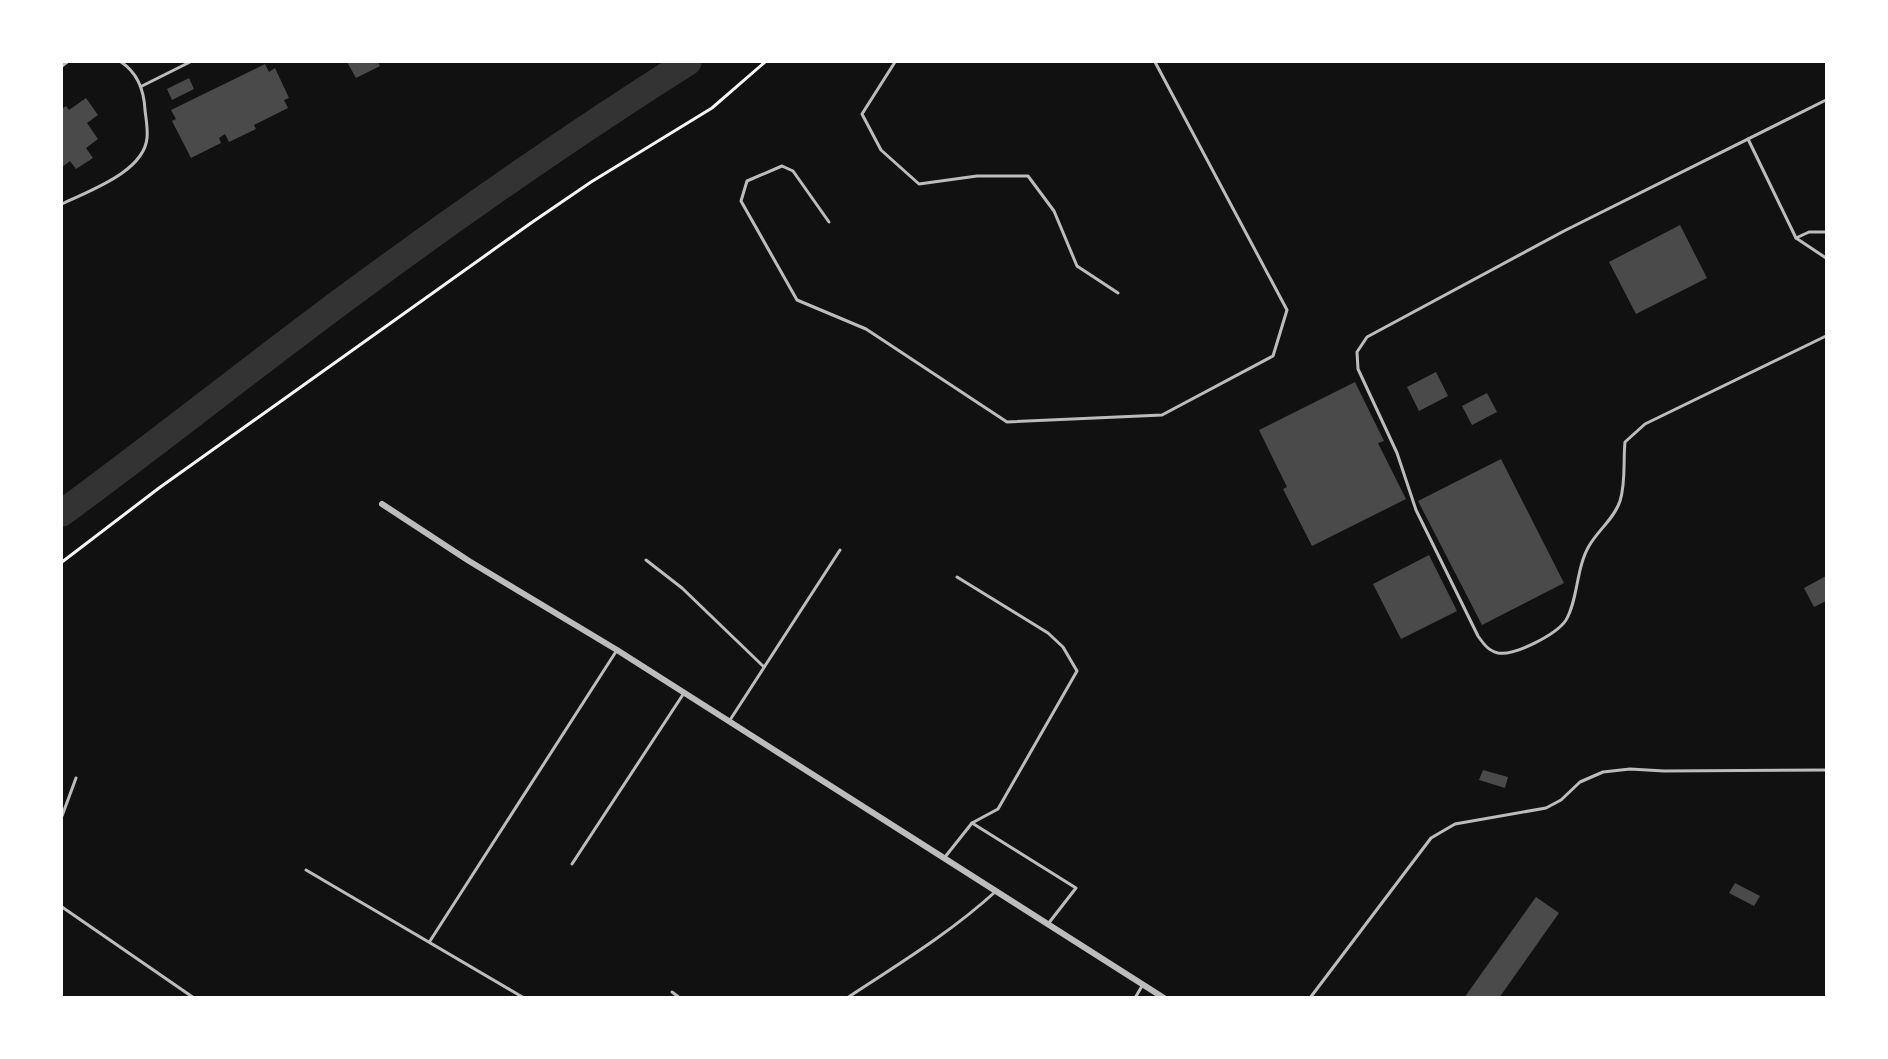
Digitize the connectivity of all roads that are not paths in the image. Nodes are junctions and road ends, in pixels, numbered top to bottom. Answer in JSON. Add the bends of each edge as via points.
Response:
{"nodes":[{"id":1,"x":67,"y":62,"type":"edge"},
{"id":2,"x":121,"y":62,"type":"edge"},
{"id":3,"x":190,"y":62,"type":"edge"},
{"id":4,"x":895,"y":62,"type":"edge"},
{"id":5,"x":1155,"y":62,"type":"edge"},
{"id":6,"x":62,"y":66,"type":"edge"},
{"id":7,"x":142,"y":86,"type":"junction"},
{"id":8,"x":1827,"y":100,"type":"edge"},
{"id":9,"x":1748,"y":139,"type":"junction"},
{"id":10,"x":62,"y":204,"type":"edge"},
{"id":11,"x":830,"y":222,"type":"dead end"},
{"id":12,"x":1827,"y":232,"type":"edge"},
{"id":13,"x":1796,"y":238,"type":"junction"},
{"id":14,"x":1827,"y":258,"type":"edge"},
{"id":15,"x":1118,"y":293,"type":"dead end"},
{"id":16,"x":1827,"y":336,"type":"edge"},
{"id":17,"x":382,"y":504,"type":"dead end"},
{"id":18,"x":840,"y":550,"type":"dead end"},
{"id":19,"x":646,"y":560,"type":"dead end"},
{"id":20,"x":957,"y":577,"type":"dead end"},
{"id":21,"x":617,"y":650,"type":"junction"},
{"id":22,"x":764,"y":667,"type":"junction"},
{"id":23,"x":684,"y":693,"type":"junction"},
{"id":24,"x":729,"y":722,"type":"junction"},
{"id":25,"x":1827,"y":770,"type":"edge"},
{"id":26,"x":76,"y":778,"type":"dead end"},
{"id":27,"x":62,"y":816,"type":"edge"},
{"id":28,"x":972,"y":823,"type":"junction"},
{"id":29,"x":944,"y":858,"type":"junction"},
{"id":30,"x":572,"y":864,"type":"dead end"},
{"id":31,"x":306,"y":870,"type":"dead end"},
{"id":32,"x":996,"y":891,"type":"junction"},
{"id":33,"x":62,"y":908,"type":"edge"},
{"id":34,"x":1048,"y":924,"type":"junction"},
{"id":35,"x":430,"y":941,"type":"junction"},
{"id":36,"x":1143,"y":984,"type":"junction"},
{"id":37,"x":672,"y":992,"type":"dead end"},
{"id":38,"x":194,"y":998,"type":"edge"},
{"id":39,"x":524,"y":998,"type":"edge"},
{"id":40,"x":680,"y":998,"type":"edge"},
{"id":41,"x":847,"y":998,"type":"edge"},
{"id":42,"x":1135,"y":998,"type":"edge"},
{"id":43,"x":1164,"y":998,"type":"edge"},
{"id":44,"x":1310,"y":998,"type":"edge"}],
"edges":[{"from":1,"to":6,"type":"lane"},
{"from":2,"to":7,"type":"lane"},
{"from":3,"to":7,"type":"lane"},
{"from":4,"to":15,"type":"lane","via":[[862,114],[881,150],[919,184],[977,176],[1028,176],[1054,211],[1077,266]]},
{"from":5,"to":11,"type":"lane","via":[[1287,310],[1273,356],[1162,415],[1007,422],[866,329],[797,300],[741,201],[747,182],[782,166],[793,171]]},
{"from":7,"to":10,"type":"lane","via":[[147,139],[142,154],[114,178]]},
{"from":8,"to":9,"type":"lane"},
{"from":9,"to":13,"type":"lane"},
{"from":9,"to":16,"type":"lane","via":[[1564,231],[1367,337],[1360,345],[1358,369],[1397,453],[1416,510],[1485,646],[1498,653],[1514,652],[1554,631],[1566,620],[1590,545],[1619,503],[1624,484],[1625,442],[1633,433]]},
{"from":12,"to":13,"type":"lane","via":[[1809,232]]},
{"from":13,"to":14,"type":"lane"},
{"from":17,"to":21,"type":"street"},
{"from":18,"to":22,"type":"lane"},
{"from":19,"to":22,"type":"lane","via":[[682,588]]},
{"from":20,"to":28,"type":"lane","via":[[1048,633],[1063,647],[1077,671],[998,809]]},
{"from":21,"to":23,"type":"street"},
{"from":21,"to":35,"type":"lane"},
{"from":22,"to":24,"type":"lane"},
{"from":23,"to":24,"type":"street"},
{"from":23,"to":30,"type":"lane"},
{"from":24,"to":29,"type":"street"},
{"from":25,"to":44,"type":"lane","via":[[1603,772],[1580,782],[1546,808],[1455,824],[1431,838]]},
{"from":26,"to":27,"type":"lane"},
{"from":28,"to":29,"type":"lane"},
{"from":28,"to":34,"type":"lane","via":[[1076,888]]},
{"from":29,"to":32,"type":"street"},
{"from":31,"to":35,"type":"lane"},
{"from":32,"to":34,"type":"street"},
{"from":32,"to":41,"type":"lane","via":[[974,911]]},
{"from":33,"to":38,"type":"lane"},
{"from":34,"to":36,"type":"street"},
{"from":35,"to":39,"type":"lane"},
{"from":36,"to":42,"type":"lane"},
{"from":36,"to":43,"type":"street"},
{"from":37,"to":40,"type":"lane"}]}
